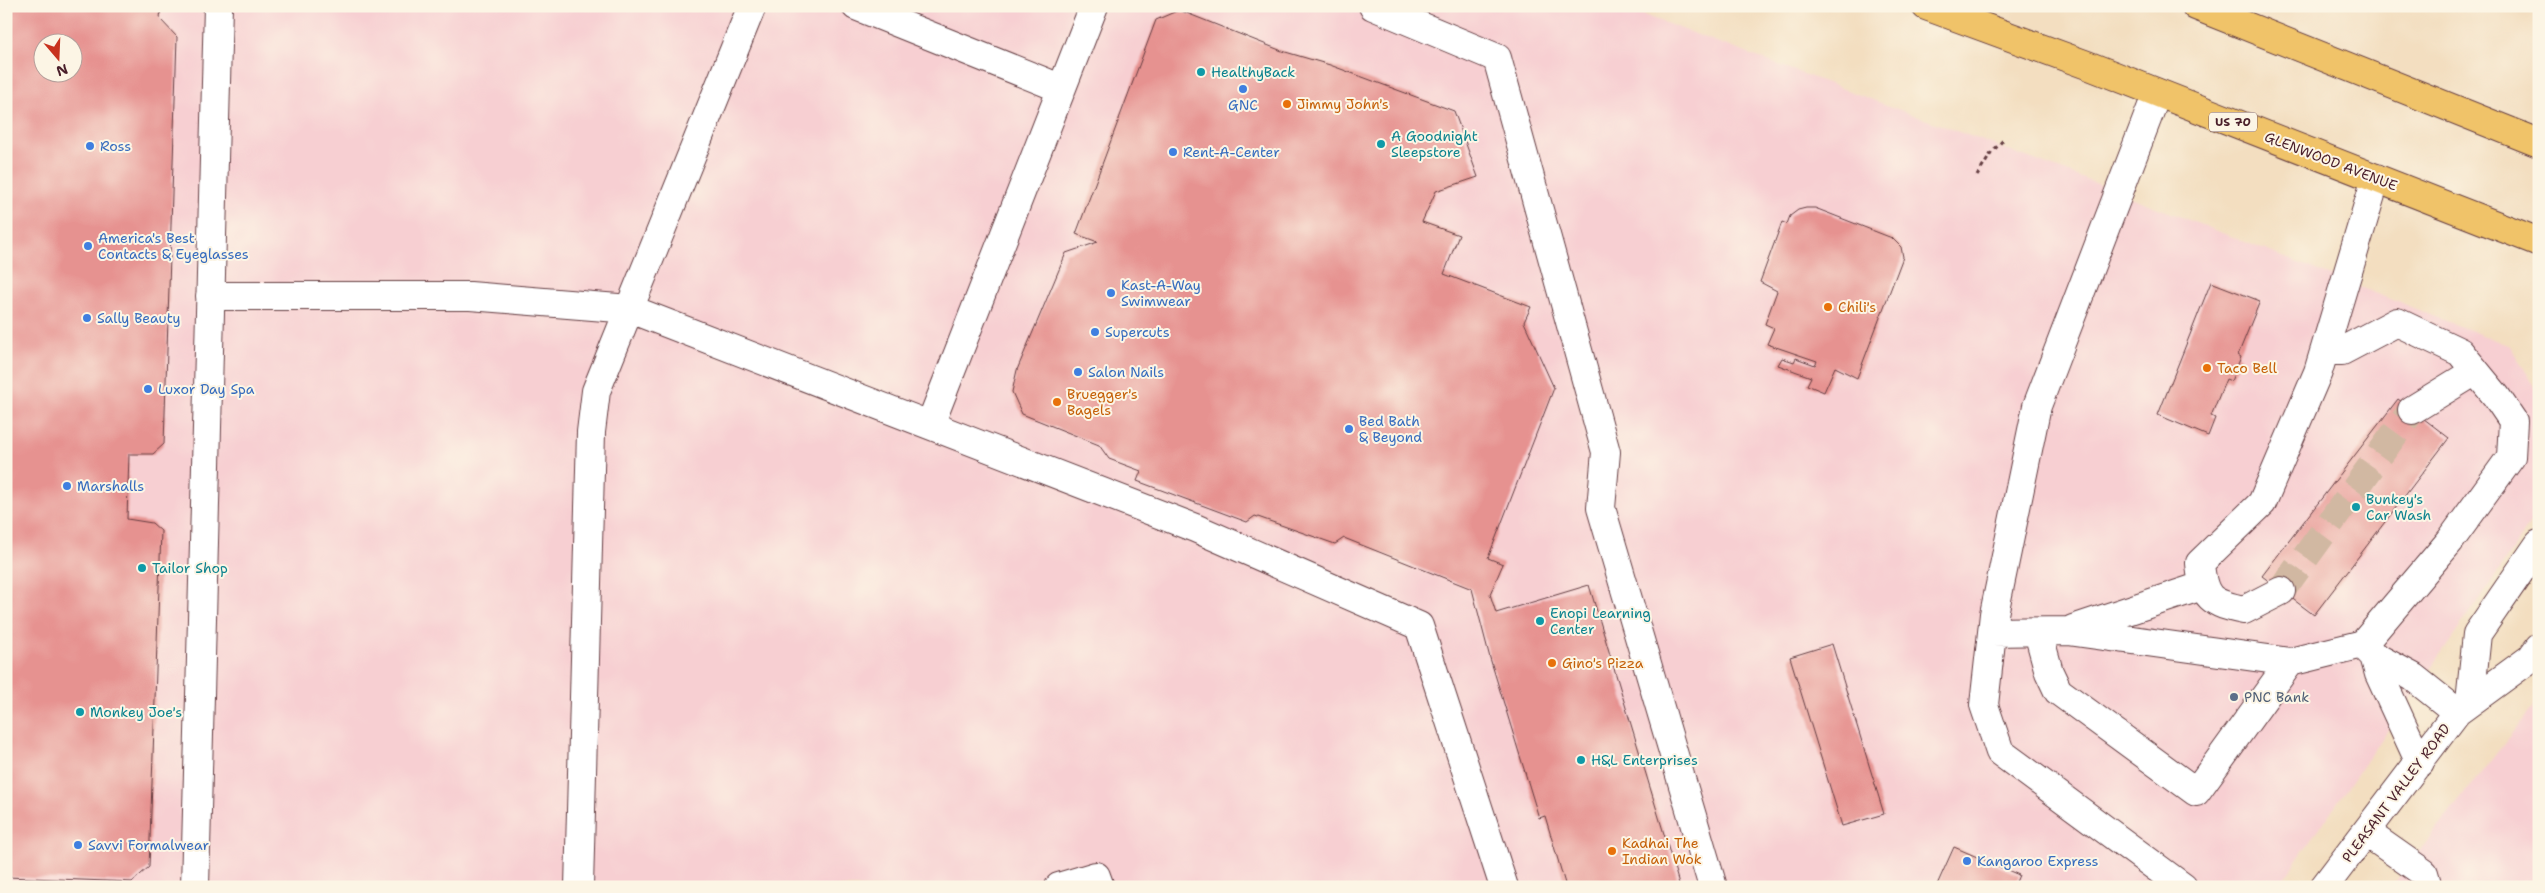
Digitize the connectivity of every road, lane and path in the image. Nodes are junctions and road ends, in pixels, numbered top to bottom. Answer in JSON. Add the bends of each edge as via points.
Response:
{"nodes":[{"id":1,"x":218,"y":6,"type":"edge"},
{"id":2,"x":752,"y":6,"type":"edge"},
{"id":3,"x":856,"y":6,"type":"edge"},
{"id":4,"x":1094,"y":6,"type":"edge"},
{"id":5,"x":1373,"y":6,"type":"edge"},
{"id":6,"x":1926,"y":6,"type":"edge"},
{"id":7,"x":2196,"y":6,"type":"edge"},
{"id":8,"x":1060,"y":88,"type":"junction"},
{"id":9,"x":2157,"y":93,"type":"junction"},
{"id":10,"x":2005,"y":138,"type":"dead end"},
{"id":11,"x":2539,"y":142,"type":"edge"},
{"id":12,"x":1978,"y":176,"type":"dead end"},
{"id":13,"x":2376,"y":178,"type":"junction"},
{"id":14,"x":2539,"y":242,"type":"edge"},
{"id":15,"x":210,"y":296,"type":"junction"},
{"id":16,"x":630,"y":309,"type":"junction"},
{"id":17,"x":2325,"y":351,"type":"junction"},
{"id":18,"x":2474,"y":372,"type":"junction"},
{"id":19,"x":2412,"y":410,"type":"tunnel mouth"},
{"id":20,"x":930,"y":425,"type":"junction"},
{"id":21,"x":2539,"y":544,"type":"edge"},
{"id":22,"x":2202,"y":586,"type":"junction"},
{"id":23,"x":2281,"y":591,"type":"tunnel mouth"},
{"id":24,"x":2068,"y":631,"type":"junction"},
{"id":25,"x":1992,"y":632,"type":"junction"},
{"id":26,"x":2038,"y":632,"type":"junction"},
{"id":27,"x":2368,"y":650,"type":"junction"},
{"id":28,"x":2536,"y":655,"type":"edge"},
{"id":29,"x":2290,"y":662,"type":"junction"},
{"id":30,"x":2464,"y":707,"type":"junction"},
{"id":31,"x":2420,"y":763,"type":"junction"},
{"id":32,"x":2367,"y":834,"type":"junction"},
{"id":33,"x":195,"y":887,"type":"edge"},
{"id":34,"x":579,"y":887,"type":"edge"},
{"id":35,"x":1059,"y":887,"type":"edge"},
{"id":36,"x":1100,"y":887,"type":"edge"},
{"id":37,"x":1504,"y":887,"type":"edge"},
{"id":38,"x":1713,"y":887,"type":"edge"},
{"id":39,"x":2183,"y":887,"type":"edge"},
{"id":40,"x":2324,"y":887,"type":"edge"},
{"id":41,"x":2428,"y":887,"type":"edge"}],
"edges":[{"from":1,"to":15,"type":"street"},
{"from":2,"to":16,"type":"street"},
{"from":3,"to":8,"type":"street"},
{"from":4,"to":8,"type":"street"},
{"from":5,"to":38,"type":"street","via":[[1497,58],[1606,452],[1601,508]]},
{"from":6,"to":9,"type":"highway","name":"GLENWOOD AVENUE","number":"US 70"},
{"from":7,"to":11,"type":"highway"},
{"from":8,"to":20,"type":"street"},
{"from":9,"to":13,"type":"highway","name":"GLENWOOD AVENUE","number":"US 70"},
{"from":9,"to":25,"type":"street","via":[[2036,406]]},
{"from":10,"to":12,"type":"path"},
{"from":13,"to":14,"type":"highway","name":"GLENWOOD AVENUE","number":"US 70"},
{"from":13,"to":17,"type":"street"},
{"from":15,"to":16,"type":"street","via":[[470,296]]},
{"from":15,"to":33,"type":"street"},
{"from":16,"to":20,"type":"street"},
{"from":16,"to":34,"type":"street","via":[[596,391],[591,432]]},
{"from":17,"to":18,"type":"street","via":[[2342,351],[2397,322],[2460,352]]},
{"from":17,"to":22,"type":"street","via":[[2262,503],[2200,563]]},
{"from":18,"to":19,"type":"street"},
{"from":18,"to":27,"type":"street","via":[[2513,421],[2511,457]]},
{"from":20,"to":37,"type":"street","via":[[1195,528],[1419,626]]},
{"from":21,"to":30,"type":"street","via":[[2477,634]]},
{"from":22,"to":23,"type":"street","via":[[2217,604],[2244,610]]},
{"from":22,"to":24,"type":"street"},
{"from":24,"to":26,"type":"street"},
{"from":24,"to":29,"type":"street"},
{"from":25,"to":26,"type":"street"},
{"from":25,"to":39,"type":"street","via":[[1984,705],[2000,752]]},
{"from":26,"to":29,"type":"street","via":[[2058,691],[2196,792]]},
{"from":27,"to":29,"type":"street"},
{"from":27,"to":30,"type":"street"},
{"from":27,"to":31,"type":"street"},
{"from":28,"to":30,"type":"street","name":"PLEASANT VALLEY ROAD"},
{"from":30,"to":31,"type":"street","name":"PLEASANT VALLEY ROAD"},
{"from":31,"to":32,"type":"street","name":"PLEASANT VALLEY ROAD"},
{"from":32,"to":40,"type":"street","name":"PLEASANT VALLEY ROAD"},
{"from":32,"to":41,"type":"street","via":[[2424,873]]},
{"from":35,"to":36,"type":"street","via":[[1096,876]]}]}
